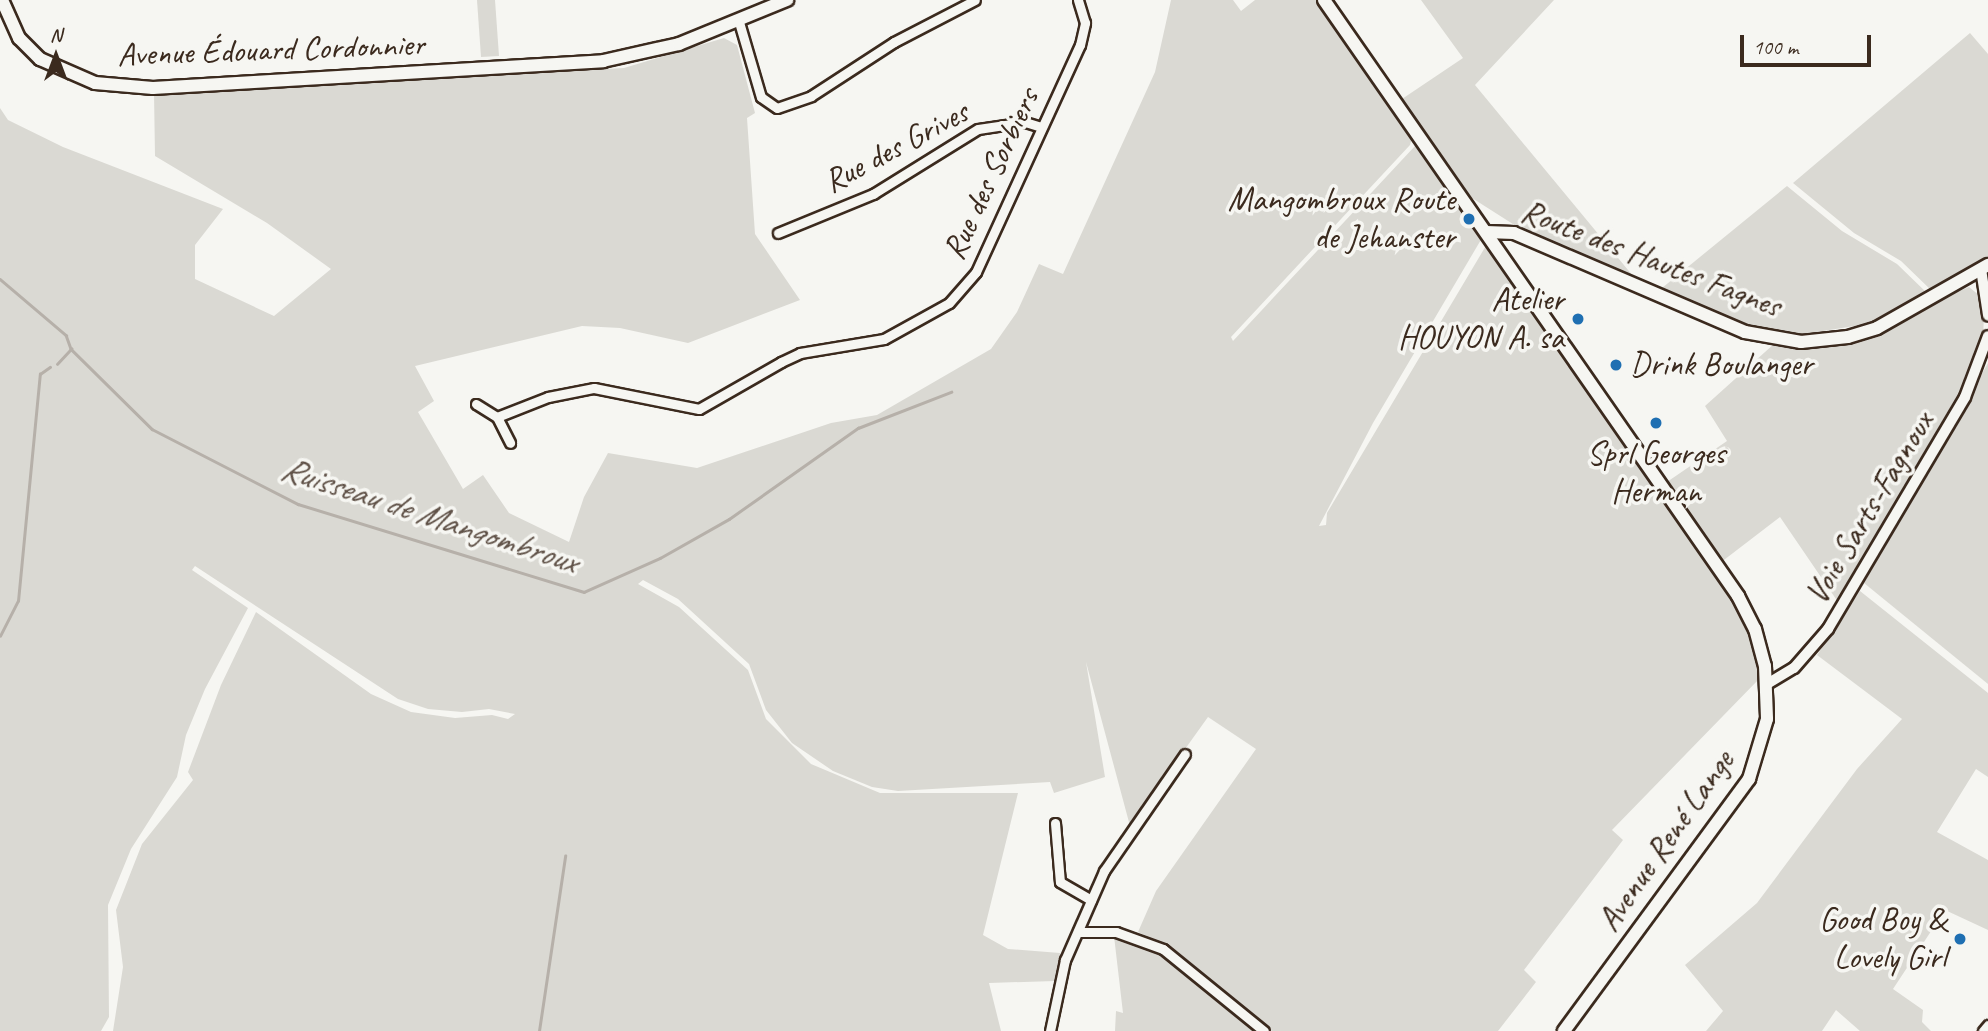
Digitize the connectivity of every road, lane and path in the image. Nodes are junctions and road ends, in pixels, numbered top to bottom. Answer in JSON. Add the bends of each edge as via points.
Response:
{"nodes":[{"id":1,"x":2,"y":0,"type":"edge"},
{"id":2,"x":787,"y":0,"type":"edge"},
{"id":3,"x":975,"y":0,"type":"edge"},
{"id":4,"x":1079,"y":0,"type":"edge"},
{"id":5,"x":1324,"y":0,"type":"edge"},
{"id":6,"x":739,"y":22,"type":"junction"},
{"id":7,"x":1041,"y":127,"type":"junction"},
{"id":8,"x":1486,"y":232,"type":"junction"},
{"id":9,"x":778,"y":233,"type":"dead end"},
{"id":10,"x":1985,"y":267,"type":"edge"},
{"id":11,"x":1988,"y":316,"type":"edge"},
{"id":12,"x":1988,"y":336,"type":"edge"},
{"id":13,"x":476,"y":404,"type":"dead end"},
{"id":14,"x":497,"y":417,"type":"junction"},
{"id":15,"x":510,"y":443,"type":"dead end"},
{"id":16,"x":1767,"y":684,"type":"junction"},
{"id":17,"x":1185,"y":754,"type":"dead end"},
{"id":18,"x":1055,"y":823,"type":"dead end"},
{"id":19,"x":1091,"y":900,"type":"junction"},
{"id":20,"x":1078,"y":932,"type":"junction"},
{"id":21,"x":1988,"y":1025,"type":"edge"},
{"id":22,"x":1050,"y":1031,"type":"edge"},
{"id":23,"x":1264,"y":1031,"type":"edge"},
{"id":24,"x":1564,"y":1031,"type":"edge"},
{"id":25,"x":1983,"y":1031,"type":"edge"}],
"edges":[{"from":1,"to":6,"type":"main road","name":"Avenue Édouard Cordonnier","via":[[19,38],[40,60],[68,74],[116,86],[580,63],[624,58]]},
{"from":2,"to":6,"type":"main road","name":"Avenue Édouard Cordonnier"},
{"from":3,"to":6,"type":"street","via":[[894,42],[811,96],[777,108],[761,97]]},
{"from":4,"to":7,"type":"street","name":"Rue des Sorbiers","via":[[1084,32]]},
{"from":5,"to":8,"type":"main road","name":"Avenue René Lange"},
{"from":7,"to":9,"type":"street","name":"Rue des Grives","via":[[1025,122],[978,129],[873,194]]},
{"from":7,"to":14,"type":"street","name":"Rue des Sorbiers","via":[[970,282],[949,303],[904,331],[862,345],[800,353],[699,409],[594,388],[548,397]]},
{"from":8,"to":10,"type":"main road","name":"Route des Hautes Fagnes","via":[[1514,233],[1738,329],[1801,342],[1848,337],[1877,328]]},
{"from":8,"to":16,"type":"main road","name":"Avenue René Lange","via":[[1738,596],[1757,635]]},
{"from":10,"to":11,"type":"street"},
{"from":12,"to":16,"type":"street","name":"Voie Sarts-Fagnoux","via":[[1965,397],[1828,629],[1794,668]]},
{"from":13,"to":14,"type":"street"},
{"from":14,"to":15,"type":"street"},
{"from":16,"to":24,"type":"main road","name":"Avenue René Lange","via":[[1762,746],[1743,791]]},
{"from":17,"to":19,"type":"street","via":[[1115,853]]},
{"from":18,"to":19,"type":"street","via":[[1060,882]]},
{"from":19,"to":20,"type":"street"},
{"from":20,"to":22,"type":"street","via":[[1065,960]]},
{"from":20,"to":23,"type":"street","via":[[1116,932],[1163,949]]},
{"from":21,"to":25,"type":"street"}]}
